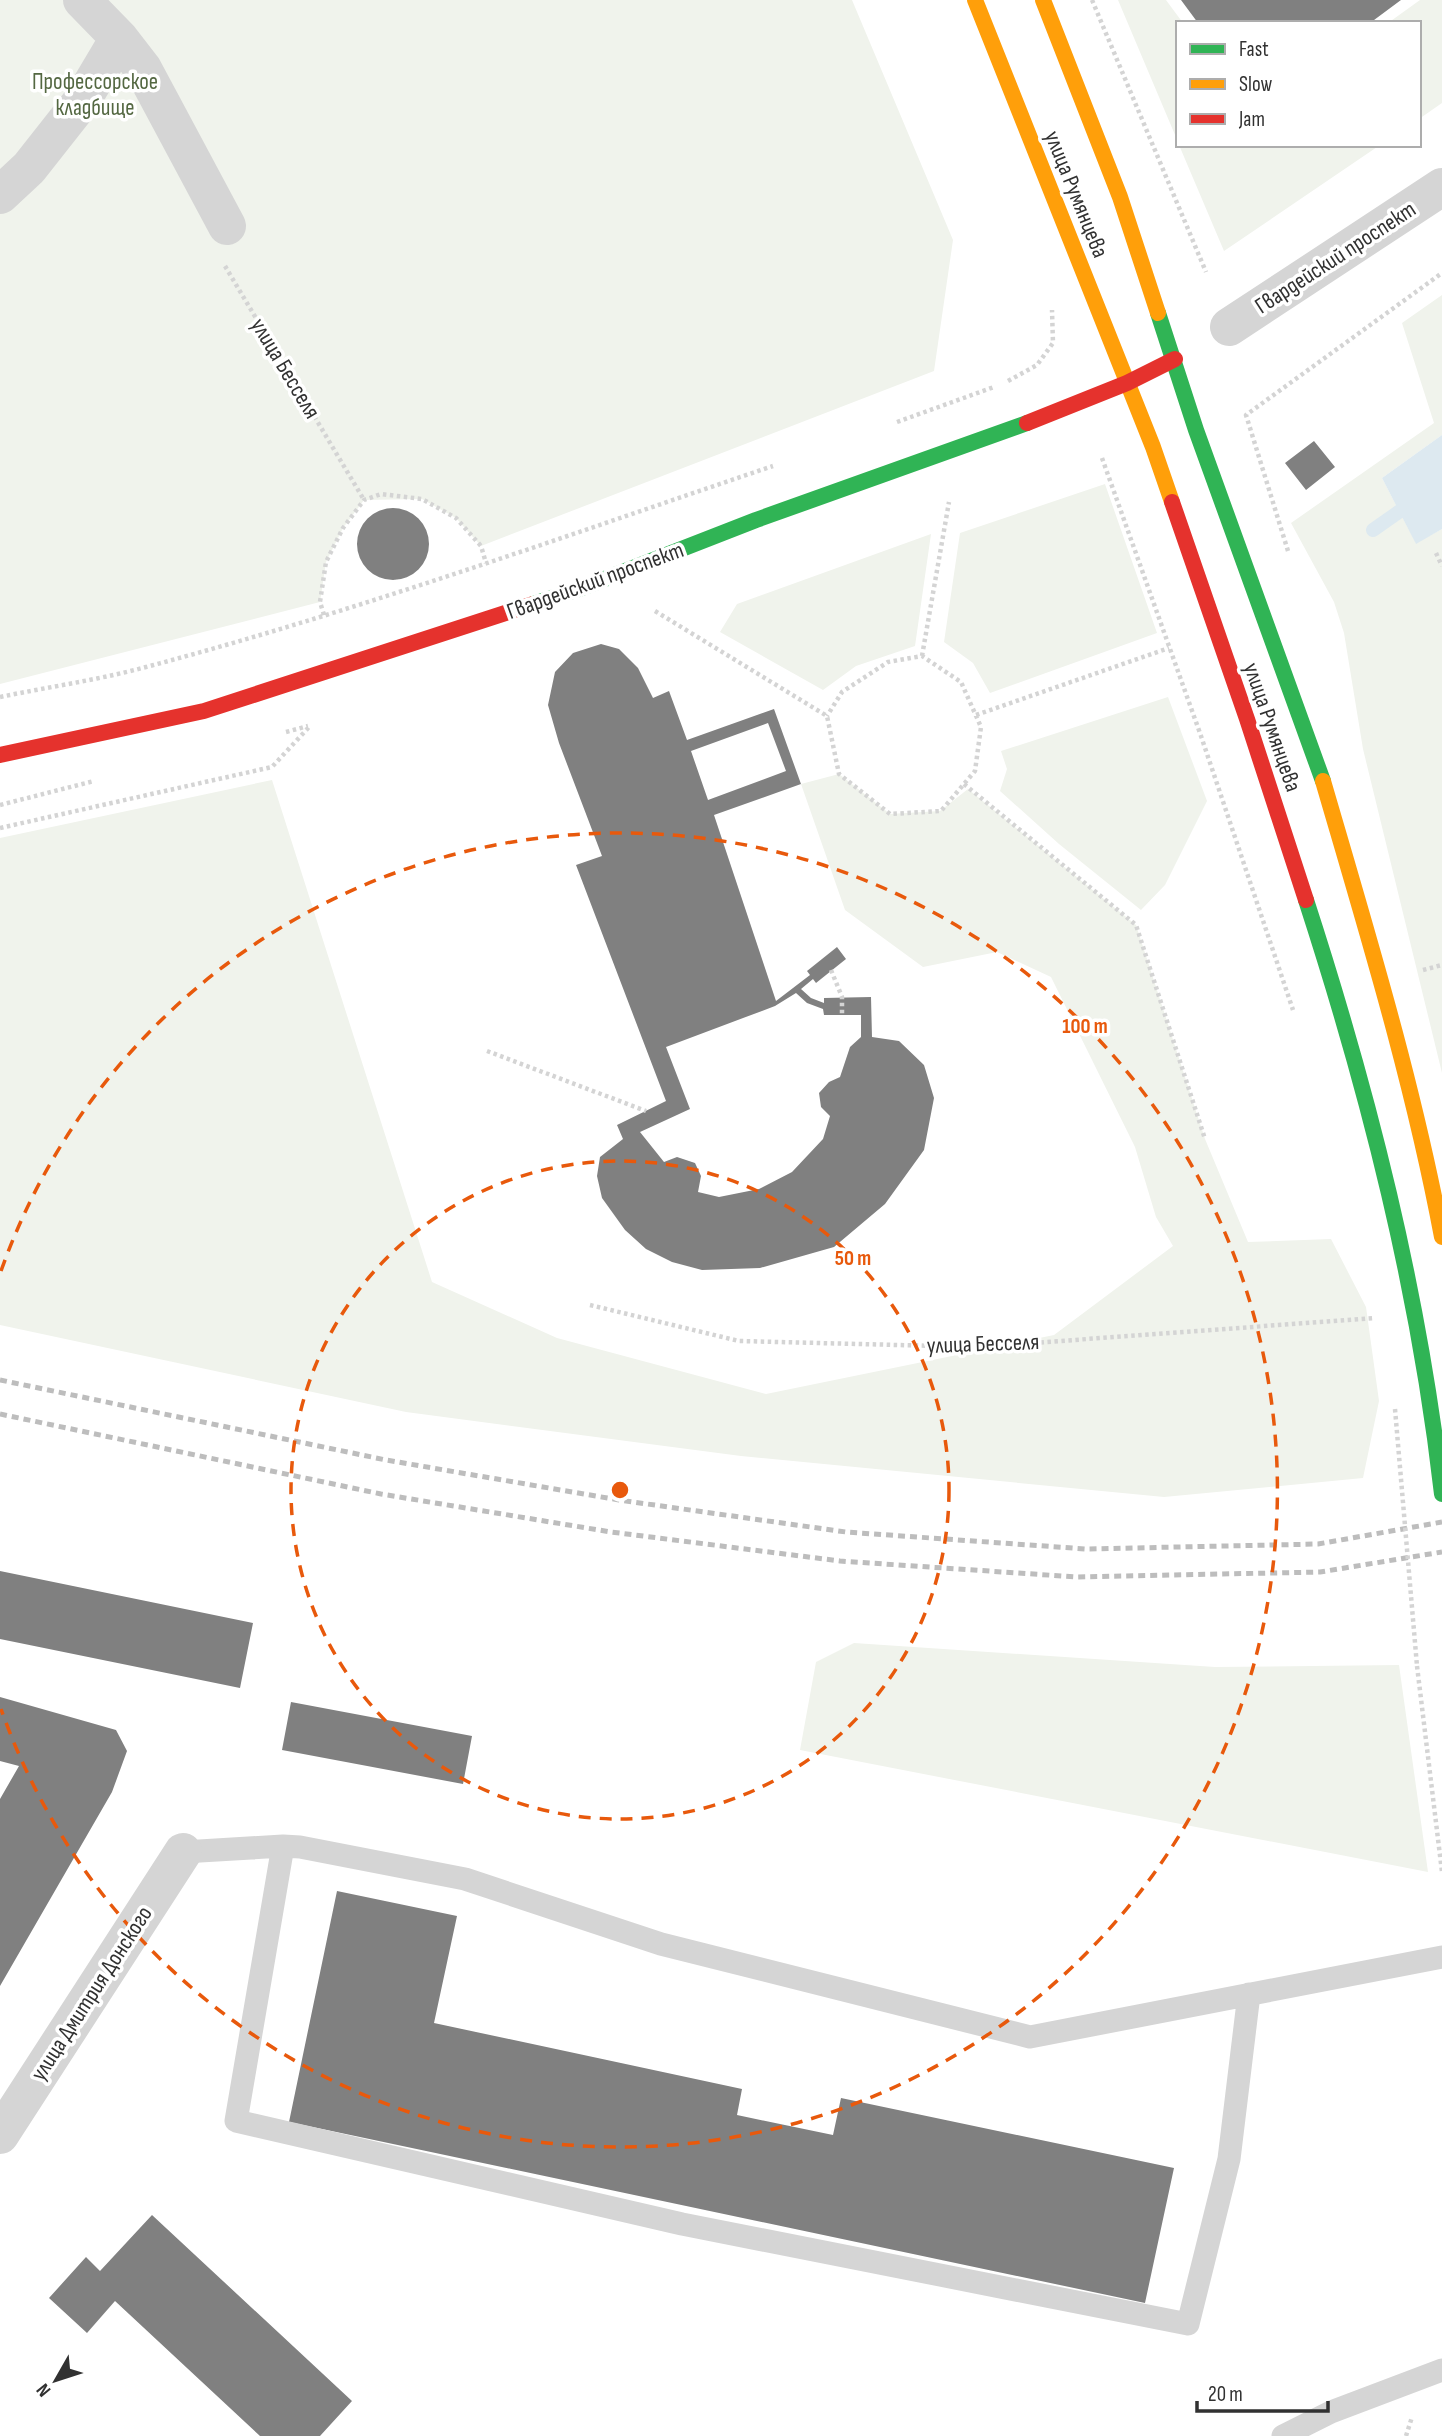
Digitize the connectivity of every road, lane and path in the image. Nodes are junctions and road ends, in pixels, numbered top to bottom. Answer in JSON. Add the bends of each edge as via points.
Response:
{"nodes":[{"id":1,"x":82,"y":0,"type":"edge"},
{"id":2,"x":975,"y":0,"type":"edge"},
{"id":3,"x":1043,"y":0,"type":"edge"},
{"id":4,"x":1092,"y":0,"type":"edge"},
{"id":5,"x":118,"y":38,"type":"junction"},
{"id":6,"x":1442,"y":187,"type":"edge"},
{"id":7,"x":0,"y":195,"type":"edge"},
{"id":8,"x":224,"y":244,"type":"joint"},
{"id":9,"x":1206,"y":272,"type":"dead end"},
{"id":10,"x":1442,"y":273,"type":"edge"},
{"id":11,"x":1051,"y":301,"type":"dead end"},
{"id":12,"x":1229,"y":327,"type":"dead end"},
{"id":13,"x":1175,"y":359,"type":"junction"},
{"id":14,"x":1008,"y":382,"type":"dead end"},
{"id":15,"x":1127,"y":383,"type":"junction"},
{"id":16,"x":995,"y":386,"type":"dead end"},
{"id":17,"x":1246,"y":415,"type":"dead end"},
{"id":18,"x":893,"y":424,"type":"dead end"},
{"id":19,"x":1102,"y":458,"type":"dead end"},
{"id":20,"x":776,"y":465,"type":"dead end"},
{"id":21,"x":364,"y":500,"type":"junction"},
{"id":22,"x":949,"y":502,"type":"dead end"},
{"id":23,"x":1436,"y":553,"type":"dead end"},
{"id":24,"x":486,"y":563,"type":"junction"},
{"id":25,"x":1442,"y":566,"type":"edge"},
{"id":26,"x":655,"y":611,"type":"dead end"},
{"id":27,"x":324,"y":615,"type":"junction"},
{"id":28,"x":1169,"y":648,"type":"junction"},
{"id":29,"x":922,"y":656,"type":"junction"},
{"id":30,"x":0,"y":697,"type":"edge"},
{"id":31,"x":976,"y":715,"type":"junction"},
{"id":32,"x":827,"y":716,"type":"junction"},
{"id":33,"x":310,"y":726,"type":"dead end"},
{"id":34,"x":0,"y":755,"type":"edge"},
{"id":35,"x":964,"y":784,"type":"junction"},
{"id":36,"x":0,"y":828,"type":"edge"},
{"id":37,"x":1442,"y":965,"type":"edge"},
{"id":38,"x":1433,"y":968,"type":"dead end"},
{"id":39,"x":831,"y":970,"type":"dead end"},
{"id":40,"x":1293,"y":1011,"type":"dead end"},
{"id":41,"x":842,"y":1015,"type":"dead end"},
{"id":42,"x":487,"y":1051,"type":"dead end"},
{"id":43,"x":646,"y":1111,"type":"dead end"},
{"id":44,"x":1205,"y":1139,"type":"dead end"},
{"id":45,"x":1442,"y":1237,"type":"edge"},
{"id":46,"x":590,"y":1305,"type":"dead end"},
{"id":47,"x":1380,"y":1317,"type":"dead end"},
{"id":48,"x":1395,"y":1409,"type":"dead end"},
{"id":49,"x":1442,"y":1494,"type":"edge"},
{"id":50,"x":283,"y":1846,"type":"junction"},
{"id":51,"x":183,"y":1852,"type":"joint"},
{"id":52,"x":1442,"y":1872,"type":"edge"},
{"id":53,"x":1442,"y":1957,"type":"edge"},
{"id":54,"x":1249,"y":1994,"type":"junction"},
{"id":55,"x":0,"y":2135,"type":"edge"},
{"id":56,"x":1442,"y":2370,"type":"edge"},
{"id":57,"x":1283,"y":2436,"type":"edge"}],
"edges":[{"from":1,"to":5,"type":"street"},
{"from":2,"to":15,"type":"main road","name":"улица Румянцева"},
{"from":3,"to":13,"type":"main road","name":"улица Румянцева","via":[[1120,197]]},
{"from":4,"to":9,"type":"path"},
{"from":5,"to":7,"type":"street","via":[[81,102],[29,168]]},
{"from":5,"to":8,"type":"street","via":[[143,69]]},
{"from":6,"to":12,"type":"street","name":"Гвардейский проспект"},
{"from":8,"to":21,"type":"path","name":"улица Бесселя"},
{"from":10,"to":17,"type":"path"},
{"from":11,"to":14,"type":"path","via":[[1053,343],[1037,365]]},
{"from":13,"to":15,"type":"main road","name":"Гвардейский проспект"},
{"from":13,"to":45,"type":"main road","name":"улица Румянцева","via":[[1319,769],[1381,978]]},
{"from":15,"to":34,"type":"main road","name":"Гвардейский проспект","via":[[579,589],[204,711]]},
{"from":15,"to":49,"type":"main road","name":"улица Румянцева","via":[[1247,719],[1332,981],[1389,1188],[1432,1407]]},
{"from":16,"to":18,"type":"path"},
{"from":19,"to":28,"type":"path"},
{"from":20,"to":24,"type":"path"},
{"from":21,"to":24,"type":"path","via":[[381,494],[422,499],[456,518],[481,546]]},
{"from":21,"to":27,"type":"path","via":[[326,562],[320,602]]},
{"from":22,"to":29,"type":"path"},
{"from":23,"to":25,"type":"path"},
{"from":24,"to":27,"type":"path"},
{"from":26,"to":32,"type":"path"},
{"from":27,"to":30,"type":"path","via":[[144,668]]},
{"from":28,"to":31,"type":"path"},
{"from":28,"to":40,"type":"path"},
{"from":29,"to":31,"type":"path","via":[[961,682]]},
{"from":29,"to":32,"type":"path","via":[[888,662],[842,692]]},
{"from":31,"to":35,"type":"path","via":[[981,727],[975,771]]},
{"from":32,"to":35,"type":"path","via":[[839,774],[890,814],[940,811]]},
{"from":33,"to":36,"type":"path","via":[[272,767]]},
{"from":35,"to":44,"type":"path","via":[[1136,925]]},
{"from":37,"to":38,"type":"path"},
{"from":39,"to":41,"type":"path","via":[[842,998]]},
{"from":42,"to":43,"type":"path"},
{"from":46,"to":47,"type":"path","name":"улица Бесселя","via":[[739,1341],[978,1347]]},
{"from":48,"to":52,"type":"path","bridge":true,"via":[[1417,1666]]},
{"from":50,"to":51,"type":"lane"},
{"from":50,"to":54,"type":"lane","via":[[465,1879],[661,1944],[1030,2037]]},
{"from":50,"to":54,"type":"lane","via":[[236,2121],[682,2224],[1188,2325],[1229,2159]]},
{"from":51,"to":55,"type":"street","name":"улица Дмитрия Донского"},
{"from":53,"to":54,"type":"lane"},
{"from":56,"to":57,"type":"lane","via":[[1331,2412]]}]}
